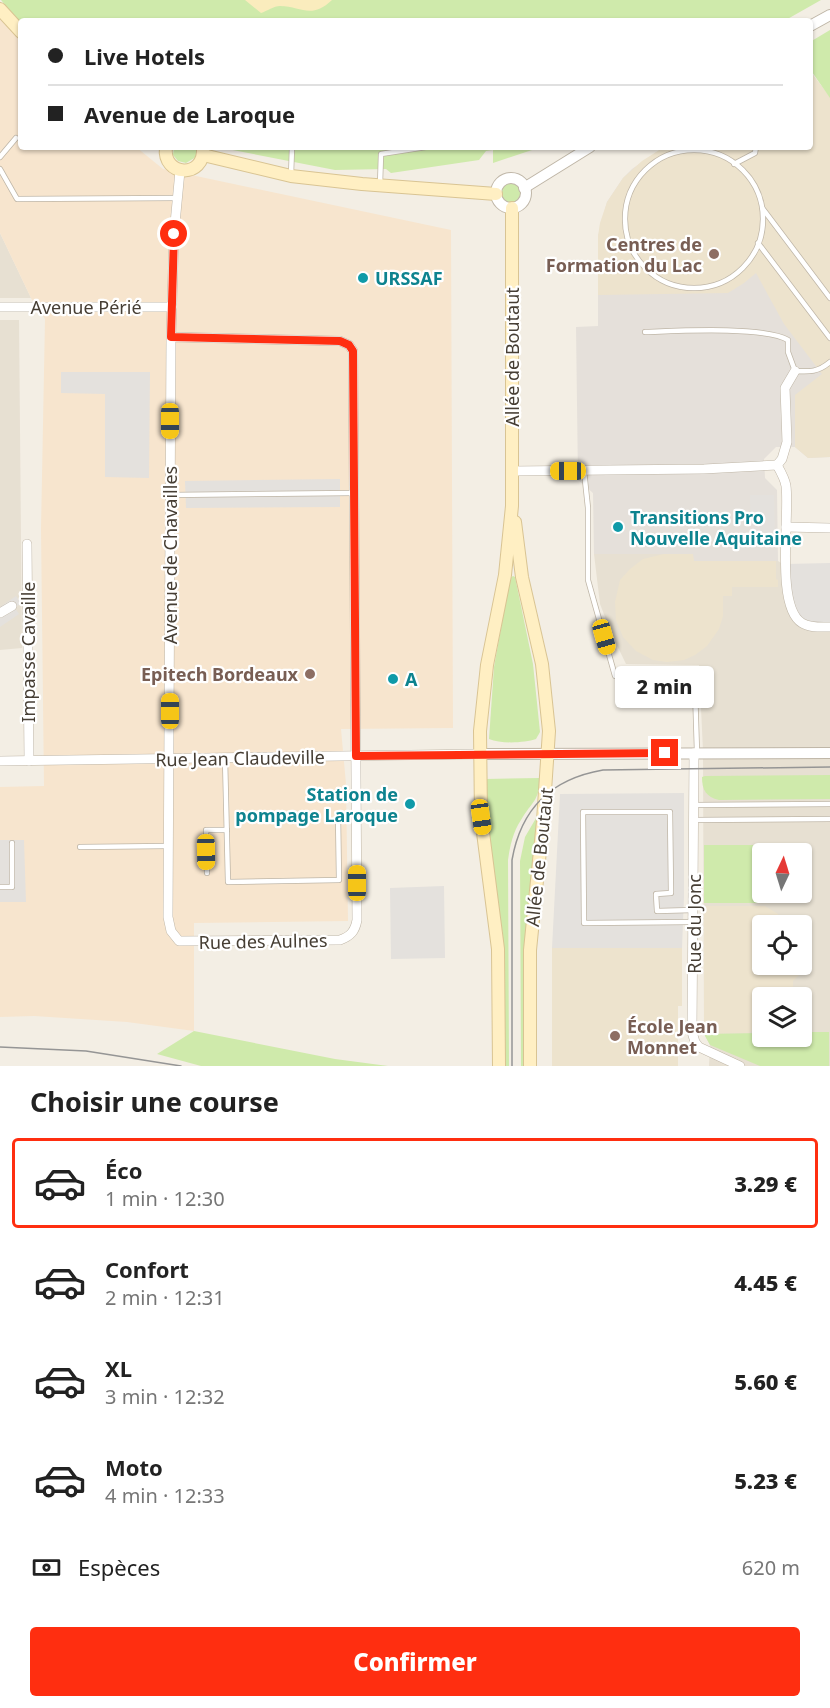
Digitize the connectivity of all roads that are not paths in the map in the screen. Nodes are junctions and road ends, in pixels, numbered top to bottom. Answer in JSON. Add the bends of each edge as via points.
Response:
{"nodes":[{"id":1,"x":0,"y":9,"type":"edge"},
{"id":2,"x":830,"y":15,"type":"edge"},
{"id":3,"x":813,"y":24,"type":"edge"},
{"id":4,"x":18,"y":29,"type":"edge"},
{"id":5,"x":16,"y":138,"type":"dead end"},
{"id":6,"x":166,"y":150,"type":"edge"},
{"id":7,"x":292,"y":150,"type":"edge"},
{"id":8,"x":407,"y":150,"type":"edge"},
{"id":9,"x":585,"y":150,"type":"edge"},
{"id":10,"x":756,"y":150,"type":"edge"},
{"id":11,"x":203,"y":151,"type":"edge"},
{"id":12,"x":0,"y":157,"type":"edge"},
{"id":13,"x":734,"y":164,"type":"junction"},
{"id":14,"x":0,"y":169,"type":"edge"},
{"id":15,"x":180,"y":171,"type":"junction"},
{"id":16,"x":291,"y":176,"type":"junction"},
{"id":17,"x":380,"y":185,"type":"junction"},
{"id":18,"x":524,"y":188,"type":"junction"},
{"id":19,"x":496,"y":194,"type":"junction"},
{"id":20,"x":177,"y":198,"type":"junction"},
{"id":21,"x":761,"y":207,"type":"junction"},
{"id":22,"x":512,"y":208,"type":"junction"},
{"id":23,"x":758,"y":243,"type":"junction"},
{"id":24,"x":830,"y":298,"type":"edge"},
{"id":25,"x":172,"y":307,"type":"junction"},
{"id":26,"x":0,"y":308,"type":"edge"},
{"id":27,"x":645,"y":332,"type":"dead end"},
{"id":28,"x":171,"y":337,"type":"junction"},
{"id":29,"x":830,"y":338,"type":"edge"},
{"id":30,"x":830,"y":362,"type":"edge"},
{"id":31,"x":795,"y":371,"type":"junction"},
{"id":32,"x":777,"y":465,"type":"junction"},
{"id":33,"x":512,"y":471,"type":"junction"},
{"id":34,"x":584,"y":471,"type":"junction"},
{"id":35,"x":354,"y":494,"type":"junction"},
{"id":36,"x":170,"y":495,"type":"junction"},
{"id":37,"x":512,"y":506,"type":"junction"},
{"id":38,"x":786,"y":527,"type":"junction"},
{"id":39,"x":830,"y":528,"type":"edge"},
{"id":40,"x":27,"y":544,"type":"dead end"},
{"id":41,"x":12,"y":606,"type":"dead end"},
{"id":42,"x":0,"y":613,"type":"edge"},
{"id":43,"x":830,"y":627,"type":"edge"},
{"id":44,"x":696,"y":753,"type":"junction"},
{"id":45,"x":830,"y":753,"type":"edge"},
{"id":46,"x":480,"y":754,"type":"junction"},
{"id":47,"x":548,"y":754,"type":"junction"},
{"id":48,"x":356,"y":756,"type":"junction"},
{"id":49,"x":225,"y":758,"type":"junction"},
{"id":50,"x":170,"y":759,"type":"junction"},
{"id":51,"x":0,"y":761,"type":"edge"},
{"id":52,"x":29,"y":761,"type":"junction"},
{"id":53,"x":830,"y":804,"type":"edge"},
{"id":54,"x":694,"y":805,"type":"junction"},
{"id":55,"x":357,"y":815,"type":"junction"},
{"id":56,"x":830,"y":819,"type":"edge"},
{"id":57,"x":694,"y":820,"type":"junction"},
{"id":58,"x":227,"y":830,"type":"junction"},
{"id":59,"x":12,"y":843,"type":"dead end"},
{"id":60,"x":167,"y":846,"type":"junction"},
{"id":61,"x":80,"y":847,"type":"dead end"},
{"id":62,"x":207,"y":873,"type":"dead end"},
{"id":63,"x":0,"y":887,"type":"edge"},
{"id":64,"x":694,"y":910,"type":"junction"},
{"id":65,"x":694,"y":922,"type":"junction"},
{"id":66,"x":499,"y":1066,"type":"edge"},
{"id":67,"x":530,"y":1066,"type":"edge"},
{"id":68,"x":740,"y":1066,"type":"edge"}],
"edges":[{"from":1,"to":4,"type":"main road"},
{"from":2,"to":3,"type":"street"},
{"from":5,"to":12,"type":"lane"},
{"from":6,"to":15,"type":"main road","via":[[166,159]]},
{"from":7,"to":16,"type":"lane"},
{"from":8,"to":17,"type":"lane","via":[[381,154]]},
{"from":9,"to":18,"type":"street"},
{"from":10,"to":13,"type":"lane"},
{"from":11,"to":15,"type":"main road","via":[[195,168]]},
{"from":11,"to":16,"type":"main road"},
{"from":13,"to":21,"type":"lane","via":[[750,180]]},
{"from":13,"to":23,"type":"lane","via":[[716,154],[695,151],[658,160],[642,174],[630,193],[625,221],[627,237],[637,258],[651,273],[669,284],[695,288],[716,284],[736,274]]},
{"from":14,"to":20,"type":"lane","via":[[17,199]]},
{"from":15,"to":20,"type":"street","name":"Avenue de Chavailles"},
{"from":16,"to":17,"type":"main road"},
{"from":17,"to":19,"type":"main road"},
{"from":18,"to":19,"type":"street","via":[[518,179],[507,178]]},
{"from":18,"to":22,"type":"street","via":[[525,200]]},
{"from":19,"to":22,"type":"street","via":[[500,204]]},
{"from":20,"to":25,"type":"street","name":"Avenue de Chavailles"},
{"from":21,"to":23,"type":"lane"},
{"from":21,"to":24,"type":"lane"},
{"from":22,"to":33,"type":"main road","name":"Allée de Boutaut"},
{"from":23,"to":29,"type":"lane"},
{"from":25,"to":26,"type":"street","name":"Avenue Périé"},
{"from":25,"to":28,"type":"street","name":"Avenue de Chavailles"},
{"from":27,"to":31,"type":"lane","via":[[732,331],[782,336],[788,340]]},
{"from":28,"to":35,"type":"street","name":"Rue des Aulnes","via":[[340,341],[349,345],[353,351]]},
{"from":28,"to":36,"type":"street","name":"Avenue de Chavailles"},
{"from":30,"to":31,"type":"lane","via":[[820,371]]},
{"from":31,"to":32,"type":"street","via":[[785,388],[787,442],[783,459]]},
{"from":32,"to":34,"type":"street"},
{"from":32,"to":38,"type":"street","via":[[786,488]]},
{"from":33,"to":34,"type":"street"},
{"from":33,"to":37,"type":"main road","name":"Allée de Boutaut"},
{"from":34,"to":44,"type":"lane","via":[[588,580],[615,676],[683,682],[695,689]]},
{"from":35,"to":36,"type":"lane"},
{"from":35,"to":48,"type":"street","name":"Rue des Aulnes"},
{"from":36,"to":50,"type":"street","name":"Avenue de Chavailles"},
{"from":37,"to":46,"type":"main road","name":"Allée de Boutaut","via":[[505,575],[487,665]]},
{"from":37,"to":47,"type":"main road","name":"Allée de Boutaut","via":[[522,577],[542,664]]},
{"from":38,"to":39,"type":"street"},
{"from":38,"to":43,"type":"street","via":[[788,595],[797,618],[813,627]]},
{"from":40,"to":52,"type":"street","name":"Impasse Cavaille"},
{"from":41,"to":42,"type":"street"},
{"from":44,"to":45,"type":"street"},
{"from":44,"to":47,"type":"street"},
{"from":44,"to":54,"type":"street","name":"Rue du Jonc"},
{"from":46,"to":47,"type":"street"},
{"from":46,"to":48,"type":"street","name":"Rue Jean Claudeville"},
{"from":46,"to":66,"type":"main road","name":"Allée de Boutaut","via":[[481,817],[498,949]]},
{"from":47,"to":67,"type":"main road","name":"Allée de Boutaut","via":[[530,950]]},
{"from":48,"to":49,"type":"street","name":"Rue Jean Claudeville"},
{"from":48,"to":55,"type":"street","name":"Rue des Aulnes"},
{"from":49,"to":50,"type":"street","name":"Rue Jean Claudeville"},
{"from":49,"to":58,"type":"lane"},
{"from":50,"to":52,"type":"street","name":"Rue Jean Claudeville"},
{"from":50,"to":60,"type":"street","name":"Rue des Aulnes"},
{"from":51,"to":52,"type":"street","name":"Rue Jean Claudeville"},
{"from":53,"to":54,"type":"lane"},
{"from":54,"to":57,"type":"street","name":"Rue du Jonc"},
{"from":55,"to":58,"type":"lane","via":[[338,815],[339,880],[228,882]]},
{"from":55,"to":60,"type":"street","name":"Rue des Aulnes","via":[[357,920],[350,936],[340,940],[179,941],[171,931],[168,917]]},
{"from":56,"to":57,"type":"lane"},
{"from":57,"to":64,"type":"street","name":"Rue du Jonc"},
{"from":58,"to":62,"type":"lane","via":[[206,830]]},
{"from":59,"to":63,"type":"lane","via":[[12,886]]},
{"from":60,"to":61,"type":"lane"},
{"from":64,"to":65,"type":"street","name":"Rue du Jonc"},
{"from":64,"to":65,"type":"lane","via":[[657,910],[656,894],[671,893],[670,812],[583,812],[584,922]]},
{"from":65,"to":68,"type":"street","name":"Rue du Jonc","via":[[695,1042]]}]}
